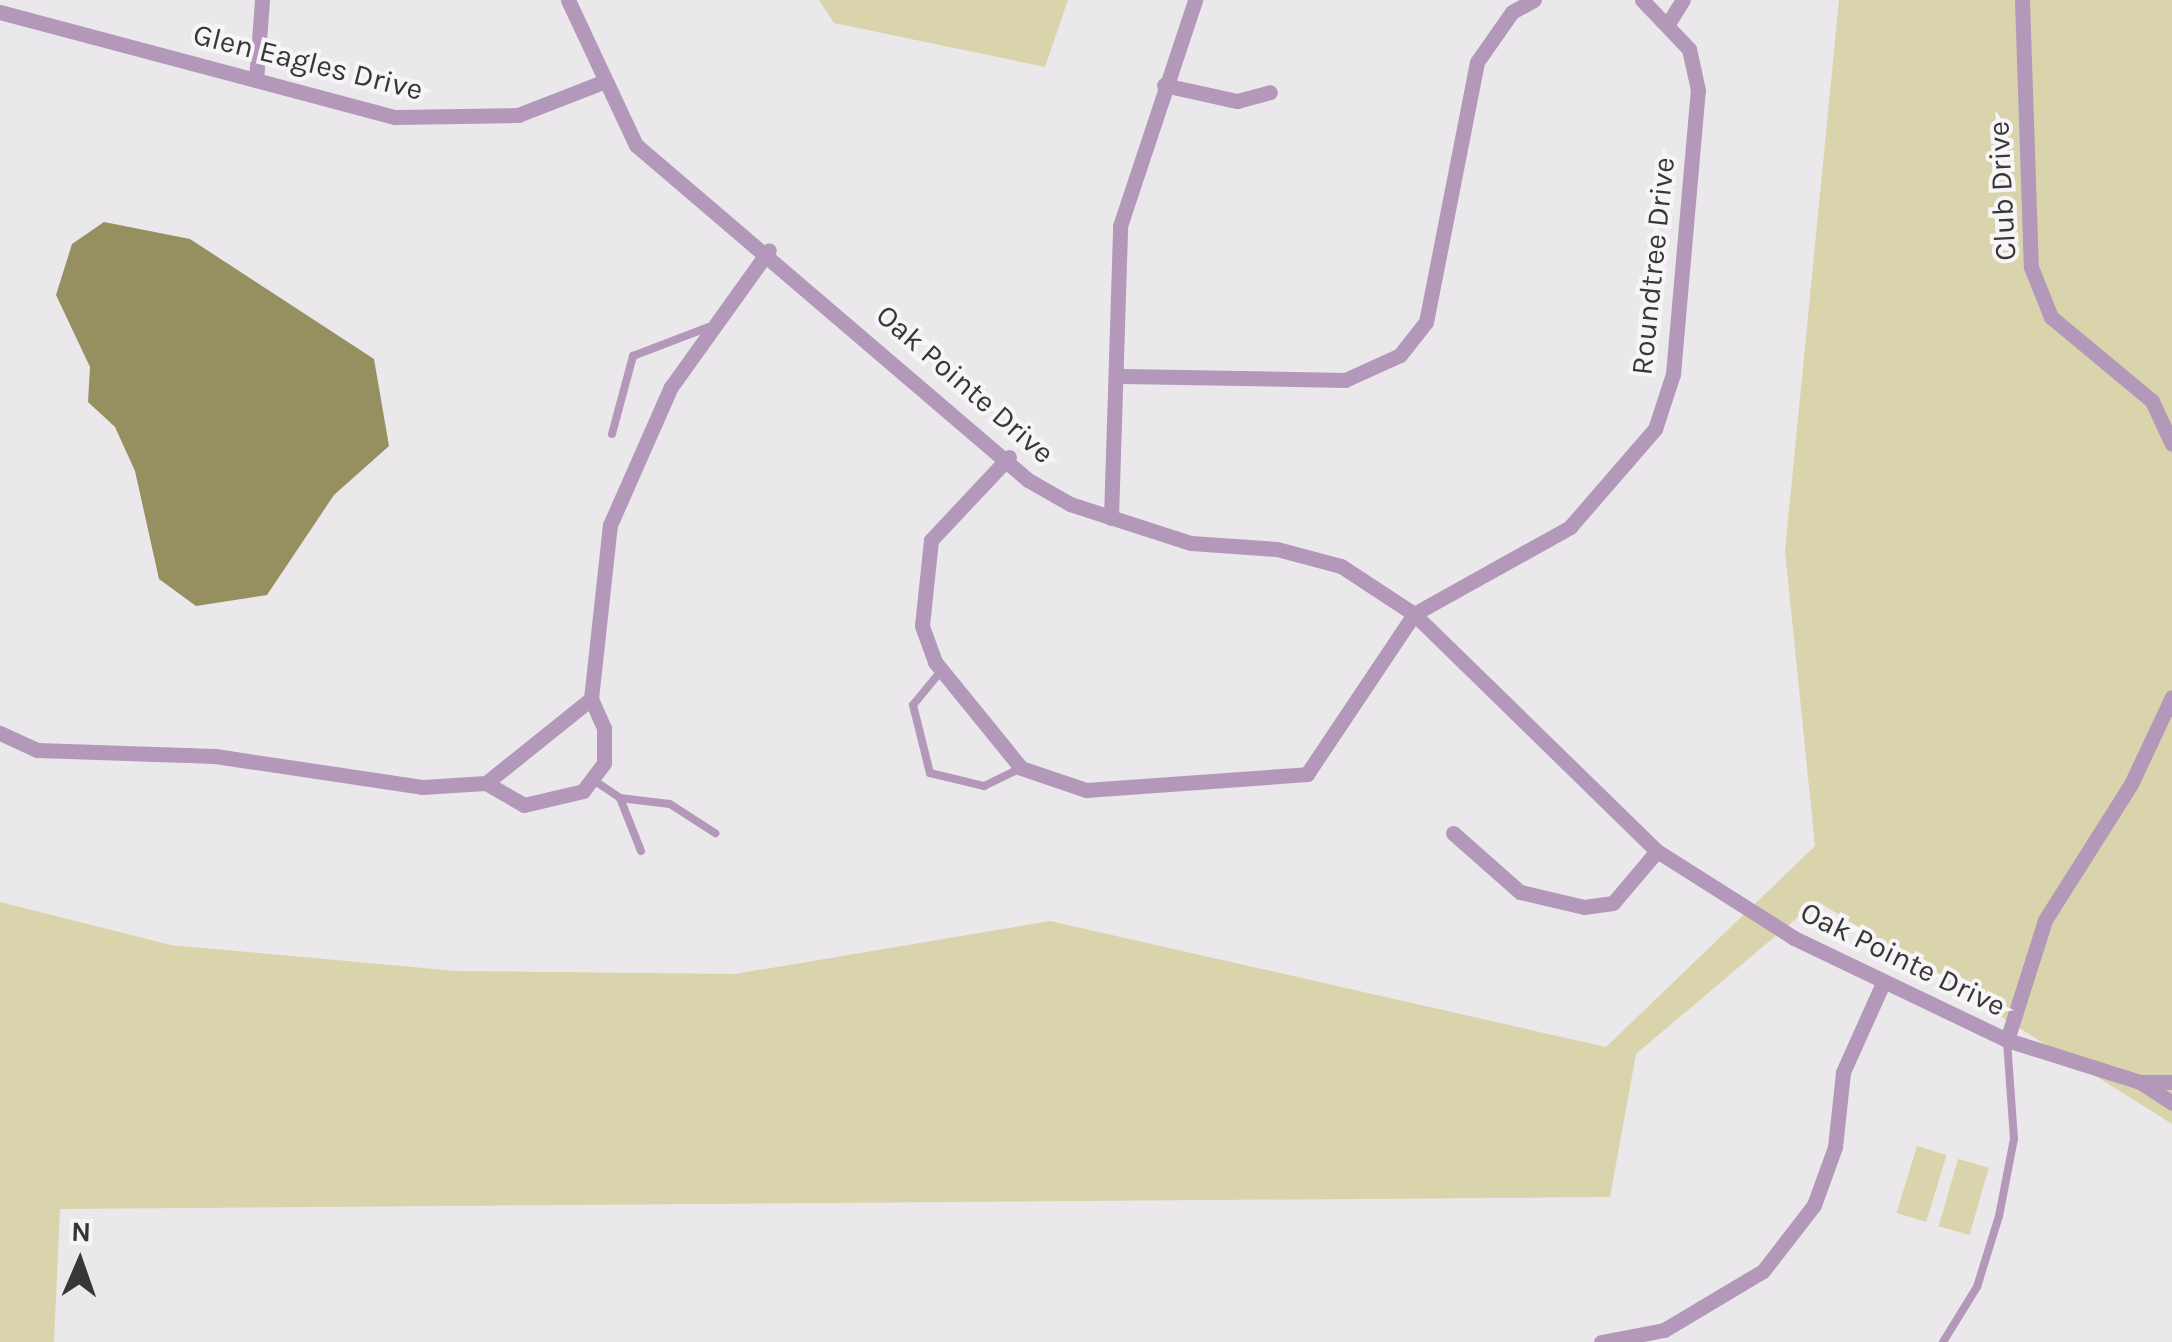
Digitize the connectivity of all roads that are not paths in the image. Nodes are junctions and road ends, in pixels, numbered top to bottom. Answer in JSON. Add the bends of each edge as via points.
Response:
{"nodes":[{"id":1,"x":262,"y":0,"type":"edge"},
{"id":2,"x":568,"y":0,"type":"edge"},
{"id":3,"x":1195,"y":0,"type":"edge"},
{"id":4,"x":1534,"y":0,"type":"edge"},
{"id":5,"x":1642,"y":0,"type":"edge"},
{"id":6,"x":1683,"y":0,"type":"edge"},
{"id":7,"x":2022,"y":0,"type":"edge"},
{"id":8,"x":0,"y":12,"type":"edge"},
{"id":9,"x":1670,"y":22,"type":"junction"},
{"id":10,"x":256,"y":80,"type":"junction"},
{"id":11,"x":604,"y":82,"type":"junction"},
{"id":12,"x":1164,"y":85,"type":"junction"},
{"id":13,"x":1270,"y":92,"type":"dead end"},
{"id":14,"x":768,"y":250,"type":"junction"},
{"id":15,"x":709,"y":327,"type":"junction"},
{"id":16,"x":1122,"y":376,"type":"junction"},
{"id":17,"x":612,"y":434,"type":"dead end"},
{"id":18,"x":2172,"y":444,"type":"edge"},
{"id":19,"x":1009,"y":457,"type":"junction"},
{"id":20,"x":1111,"y":518,"type":"junction"},
{"id":21,"x":1414,"y":614,"type":"junction"},
{"id":22,"x":941,"y":671,"type":"junction"},
{"id":23,"x":2172,"y":697,"type":"edge"},
{"id":24,"x":591,"y":699,"type":"junction"},
{"id":25,"x":0,"y":733,"type":"edge"},
{"id":26,"x":1021,"y":768,"type":"junction"},
{"id":27,"x":592,"y":779,"type":"junction"},
{"id":28,"x":486,"y":783,"type":"junction"},
{"id":29,"x":620,"y":798,"type":"junction"},
{"id":30,"x":1452,"y":832,"type":"dead end"},
{"id":31,"x":714,"y":833,"type":"dead end"},
{"id":32,"x":641,"y":851,"type":"dead end"},
{"id":33,"x":1657,"y":851,"type":"junction"},
{"id":34,"x":1883,"y":983,"type":"junction"},
{"id":35,"x":2006,"y":1040,"type":"junction"},
{"id":36,"x":2140,"y":1082,"type":"junction"},
{"id":37,"x":2172,"y":1082,"type":"edge"},
{"id":38,"x":2172,"y":1103,"type":"edge"},
{"id":39,"x":1601,"y":1342,"type":"edge"},
{"id":40,"x":1943,"y":1342,"type":"edge"}],
"edges":[{"from":1,"to":10,"type":"street"},
{"from":2,"to":11,"type":"street","name":"Oak Pointe Drive"},
{"from":3,"to":12,"type":"street"},
{"from":4,"to":16,"type":"street","via":[[1512,12],[1477,62],[1426,322],[1400,355],[1345,380]]},
{"from":5,"to":9,"type":"street","name":"Roundtree Drive"},
{"from":6,"to":9,"type":"street"},
{"from":7,"to":18,"type":"street","name":"Club Drive","via":[[2031,267],[2051,317],[2152,401]]},
{"from":8,"to":10,"type":"street","name":"Glen Eagles Drive"},
{"from":9,"to":21,"type":"street","name":"Roundtree Drive","via":[[1689,49],[1698,90],[1673,374],[1655,429],[1570,527]]},
{"from":10,"to":11,"type":"street","name":"Glen Eagles Drive","via":[[395,118],[450,121],[518,114]]},
{"from":11,"to":14,"type":"street","name":"Oak Pointe Drive","via":[[636,146]]},
{"from":12,"to":13,"type":"street","via":[[1237,101]]},
{"from":12,"to":16,"type":"street","via":[[1120,226]]},
{"from":14,"to":15,"type":"street"},
{"from":14,"to":19,"type":"street","name":"Oak Pointe Drive"},
{"from":15,"to":17,"type":"lane","via":[[633,356]]},
{"from":15,"to":24,"type":"street","via":[[671,387],[610,525]]},
{"from":16,"to":20,"type":"street"},
{"from":19,"to":20,"type":"street","name":"Oak Pointe Drive","via":[[1028,480]]},
{"from":19,"to":22,"type":"street","via":[[931,540],[922,626]]},
{"from":20,"to":21,"type":"street","name":"Oak Pointe Drive","via":[[1191,542],[1277,548],[1341,566]]},
{"from":21,"to":26,"type":"street","via":[[1308,774],[1086,790]]},
{"from":21,"to":33,"type":"street","name":"Oak Pointe Drive"},
{"from":22,"to":26,"type":"street"},
{"from":22,"to":26,"type":"lane","via":[[913,705],[930,773],[959,787]]},
{"from":23,"to":35,"type":"street","via":[[2131,784],[2044,920]]},
{"from":24,"to":27,"type":"street","via":[[604,728],[604,763]]},
{"from":24,"to":28,"type":"street"},
{"from":25,"to":28,"type":"street","via":[[38,750],[215,756],[422,787]]},
{"from":27,"to":28,"type":"street","via":[[558,803],[524,805]]},
{"from":27,"to":29,"type":"lane"},
{"from":29,"to":31,"type":"lane","via":[[670,804]]},
{"from":29,"to":32,"type":"lane"},
{"from":30,"to":33,"type":"street","via":[[1520,892],[1574,906],[1612,903]]},
{"from":33,"to":34,"type":"street","name":"Oak Pointe Drive"},
{"from":34,"to":35,"type":"street","name":"Oak Pointe Drive"},
{"from":34,"to":39,"type":"street","via":[[1844,1072],[1835,1147],[1814,1205],[1763,1271],[1664,1330]]},
{"from":35,"to":36,"type":"street","name":"Oak Pointe Drive"},
{"from":35,"to":40,"type":"lane","via":[[2014,1138],[1999,1216],[1978,1287]]},
{"from":36,"to":37,"type":"street","name":"Oak Pointe Drive"},
{"from":36,"to":38,"type":"street","name":"Oak Pointe Drive"}]}
